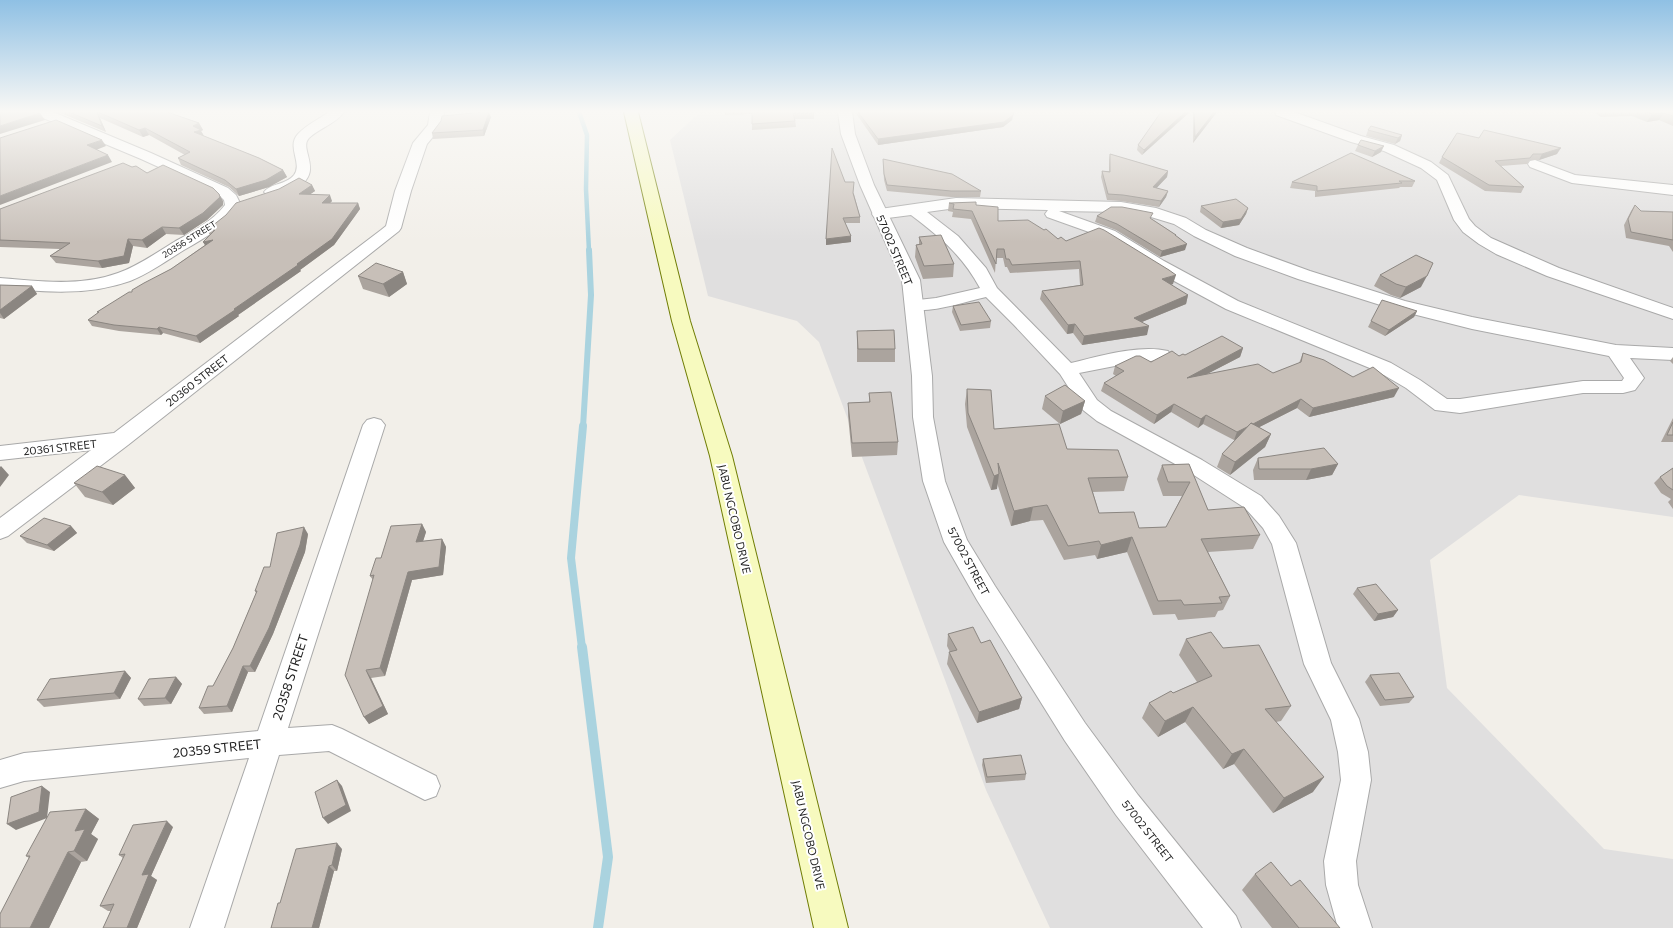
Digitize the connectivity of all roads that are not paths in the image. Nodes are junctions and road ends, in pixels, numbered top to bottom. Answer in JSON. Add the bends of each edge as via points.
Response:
{"nodes":[{"id":1,"x":302,"y":155,"type":"edge"},
{"id":2,"x":415,"y":155,"type":"edge"},
{"id":3,"x":642,"y":155,"type":"edge"},
{"id":4,"x":857,"y":155,"type":"edge"},
{"id":5,"x":1406,"y":155,"type":"edge"},
{"id":6,"x":146,"y":156,"type":"joint"},
{"id":7,"x":1535,"y":164,"type":"dead end"},
{"id":8,"x":124,"y":165,"type":"edge"},
{"id":9,"x":1673,"y":190,"type":"edge"},
{"id":10,"x":246,"y":201,"type":"junction"},
{"id":11,"x":1023,"y":206,"type":"junction"},
{"id":12,"x":914,"y":210,"type":"junction"},
{"id":13,"x":880,"y":214,"type":"junction"},
{"id":14,"x":0,"y":282,"type":"edge"},
{"id":15,"x":990,"y":291,"type":"junction"},
{"id":16,"x":915,"y":305,"type":"junction"},
{"id":17,"x":1673,"y":314,"type":"edge"},
{"id":18,"x":1616,"y":351,"type":"junction"},
{"id":19,"x":1673,"y":354,"type":"edge"},
{"id":20,"x":1161,"y":355,"type":"edge"},
{"id":21,"x":1067,"y":370,"type":"junction"},
{"id":22,"x":374,"y":425,"type":"dead end"},
{"id":23,"x":120,"y":440,"type":"junction"},
{"id":24,"x":0,"y":453,"type":"edge"},
{"id":25,"x":0,"y":530,"type":"edge"},
{"id":26,"x":268,"y":742,"type":"junction"},
{"id":27,"x":0,"y":774,"type":"edge"},
{"id":28,"x":425,"y":786,"type":"dead end"},
{"id":29,"x":207,"y":928,"type":"edge"},
{"id":30,"x":831,"y":928,"type":"edge"},
{"id":31,"x":1224,"y":928,"type":"edge"},
{"id":32,"x":1355,"y":928,"type":"edge"}],
"edges":[{"from":1,"to":10,"type":"street","via":[[304,160],[299,178],[281,189]]},
{"from":2,"to":23,"type":"street","name":"20360 STREET","via":[[392,228]]},
{"from":3,"to":30,"type":"main road","name":"JABU NGCOBO DRIVE","via":[[682,321],[721,456]]},
{"from":4,"to":13,"type":"street","name":"57002 STREET"},
{"from":5,"to":17,"type":"street","via":[[1426,164],[1443,178],[1462,220],[1485,241],[1566,277]]},
{"from":6,"to":8,"type":"street"},
{"from":6,"to":10,"type":"street","via":[[223,191],[231,198]]},
{"from":7,"to":9,"type":"street","via":[[1572,179]]},
{"from":10,"to":14,"type":"street","name":"20356 STREET","via":[[208,229],[125,276],[92,286],[72,288]]},
{"from":11,"to":12,"type":"street","via":[[956,203]]},
{"from":11,"to":18,"type":"street","via":[[1121,207],[1156,213],[1241,252],[1399,305],[1472,323]]},
{"from":11,"to":18,"type":"street","via":[[1073,220],[1109,234],[1158,265],[1232,305],[1384,367],[1442,405],[1460,406],[1583,387],[1624,388],[1634,378]]},
{"from":12,"to":13,"type":"street"},
{"from":12,"to":15,"type":"street","via":[[952,239],[980,272]]},
{"from":13,"to":16,"type":"street","name":"57002 STREET","via":[[911,280]]},
{"from":15,"to":16,"type":"street"},
{"from":15,"to":21,"type":"street"},
{"from":16,"to":31,"type":"street","name":"57002 STREET","via":[[923,418],[934,481],[956,542],[1075,732],[1127,805]]},
{"from":18,"to":19,"type":"street"},
{"from":20,"to":21,"type":"street","via":[[1138,355]]},
{"from":21,"to":32,"type":"street","via":[[1090,405],[1104,416],[1194,465],[1253,502],[1271,522],[1284,543],[1318,664],[1346,719],[1353,752],[1356,780],[1340,861],[1342,885]]},
{"from":22,"to":26,"type":"street","name":"20358 STREET"},
{"from":23,"to":24,"type":"street","name":"20361 STREET"},
{"from":23,"to":25,"type":"street","name":"20360 STREET"},
{"from":26,"to":27,"type":"street","name":"20359 STREET","via":[[24,767]]},
{"from":26,"to":28,"type":"street","name":"20359 STREET","via":[[332,738]]},
{"from":26,"to":29,"type":"street","name":"20358 STREET"}]}
